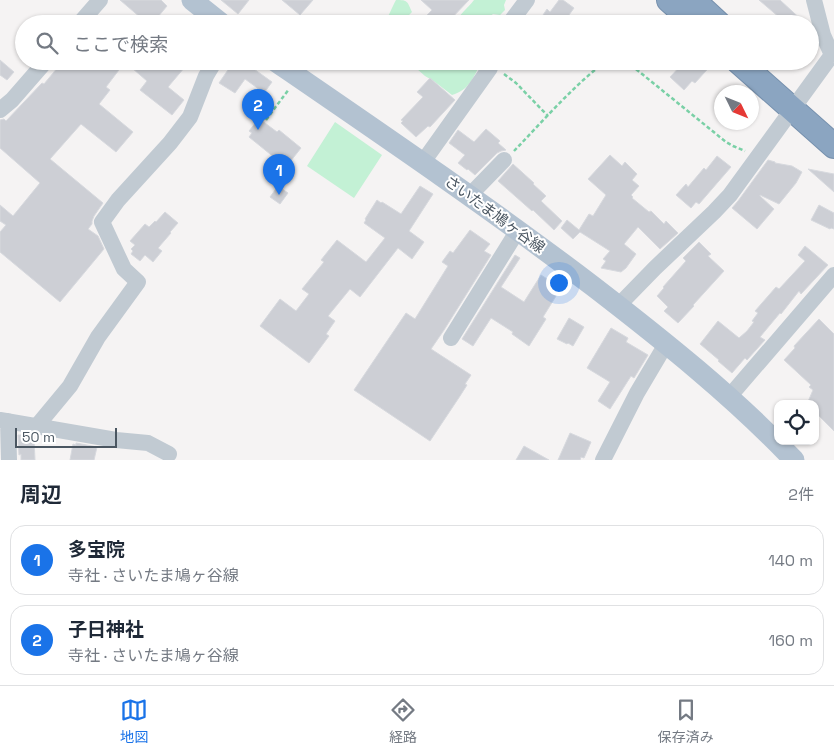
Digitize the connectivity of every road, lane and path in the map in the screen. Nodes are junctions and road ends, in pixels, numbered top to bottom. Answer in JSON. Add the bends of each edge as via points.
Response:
{"nodes":[{"id":1,"x":100,"y":0,"type":"edge"},
{"id":2,"x":192,"y":0,"type":"edge"},
{"id":3,"x":527,"y":0,"type":"edge"},
{"id":4,"x":669,"y":0,"type":"edge"},
{"id":5,"x":693,"y":0,"type":"edge"},
{"id":6,"x":814,"y":0,"type":"edge"},
{"id":7,"x":87,"y":15,"type":"edge"},
{"id":8,"x":211,"y":15,"type":"edge"},
{"id":9,"x":516,"y":15,"type":"edge"},
{"id":10,"x":686,"y":15,"type":"edge"},
{"id":11,"x":710,"y":15,"type":"edge"},
{"id":12,"x":818,"y":15,"type":"edge"},
{"id":13,"x":819,"y":19,"type":"edge"},
{"id":14,"x":831,"y":62,"type":"edge"},
{"id":15,"x":38,"y":70,"type":"edge"},
{"id":16,"x":210,"y":70,"type":"edge"},
{"id":17,"x":288,"y":70,"type":"edge"},
{"id":18,"x":487,"y":70,"type":"edge"},
{"id":19,"x":497,"y":70,"type":"edge"},
{"id":20,"x":594,"y":70,"type":"edge"},
{"id":21,"x":637,"y":70,"type":"edge"},
{"id":22,"x":751,"y":70,"type":"edge"},
{"id":23,"x":770,"y":70,"type":"edge"},
{"id":24,"x":290,"y":88,"type":"dead end"},
{"id":25,"x":798,"y":103,"type":"junction"},
{"id":26,"x":0,"y":110,"type":"edge"},
{"id":27,"x":548,"y":116,"type":"junction"},
{"id":28,"x":266,"y":120,"type":"dead end"},
{"id":29,"x":834,"y":125,"type":"edge"},
{"id":30,"x":834,"y":146,"type":"edge"},
{"id":31,"x":758,"y":156,"type":"junction"},
{"id":32,"x":504,"y":160,"type":"joint"},
{"id":33,"x":423,"y":162,"type":"junction"},
{"id":34,"x":470,"y":195,"type":"junction"},
{"id":35,"x":518,"y":230,"type":"junction"},
{"id":36,"x":834,"y":275,"type":"edge"},
{"id":37,"x":618,"y":306,"type":"junction"},
{"id":38,"x":451,"y":338,"type":"dead end"},
{"id":39,"x":666,"y":344,"type":"junction"},
{"id":40,"x":729,"y":397,"type":"junction"},
{"id":41,"x":4,"y":420,"type":"edge"},
{"id":42,"x":36,"y":427,"type":"junction"},
{"id":43,"x":169,"y":454,"type":"dead end"},
{"id":44,"x":9,"y":460,"type":"edge"},
{"id":45,"x":603,"y":460,"type":"edge"},
{"id":46,"x":794,"y":460,"type":"edge"}],
"edges":[{"from":1,"to":7,"type":"street"},
{"from":2,"to":8,"type":"main road"},
{"from":3,"to":9,"type":"street"},
{"from":4,"to":10,"type":"highway"},
{"from":5,"to":11,"type":"highway"},
{"from":6,"to":12,"type":"street"},
{"from":13,"to":14,"type":"street"},
{"from":14,"to":25,"type":"street"},
{"from":15,"to":26,"type":"street"},
{"from":16,"to":42,"type":"street","via":[[190,117],[102,222],[124,269],[138,282],[98,337],[70,386]]},
{"from":17,"to":33,"type":"main road","name":"さいたま鳩ヶ谷線"},
{"from":18,"to":33,"type":"street"},
{"from":19,"to":27,"type":"path"},
{"from":20,"to":27,"type":"path"},
{"from":21,"to":31,"type":"path","via":[[726,142]]},
{"from":22,"to":25,"type":"highway"},
{"from":23,"to":25,"type":"highway"},
{"from":24,"to":28,"type":"path"},
{"from":25,"to":29,"type":"highway"},
{"from":25,"to":30,"type":"highway"},
{"from":25,"to":31,"type":"street"},
{"from":27,"to":32,"type":"path"},
{"from":31,"to":37,"type":"street","via":[[714,212]]},
{"from":32,"to":34,"type":"street"},
{"from":33,"to":34,"type":"main road","name":"さいたま鳩ヶ谷線"},
{"from":34,"to":35,"type":"main road","name":"さいたま鳩ヶ谷線"},
{"from":35,"to":37,"type":"main road","name":"さいたま鳩ヶ谷線"},
{"from":35,"to":38,"type":"street"},
{"from":36,"to":40,"type":"street"},
{"from":37,"to":39,"type":"main road","name":"さいたま鳩ヶ谷線"},
{"from":39,"to":40,"type":"main road","name":"さいたま鳩ヶ谷線"},
{"from":39,"to":45,"type":"street","via":[[636,393]]},
{"from":40,"to":46,"type":"main road","name":"さいたま鳩ヶ谷線"},
{"from":41,"to":42,"type":"street"},
{"from":41,"to":44,"type":"street"},
{"from":42,"to":43,"type":"street","via":[[148,443]]}]}
